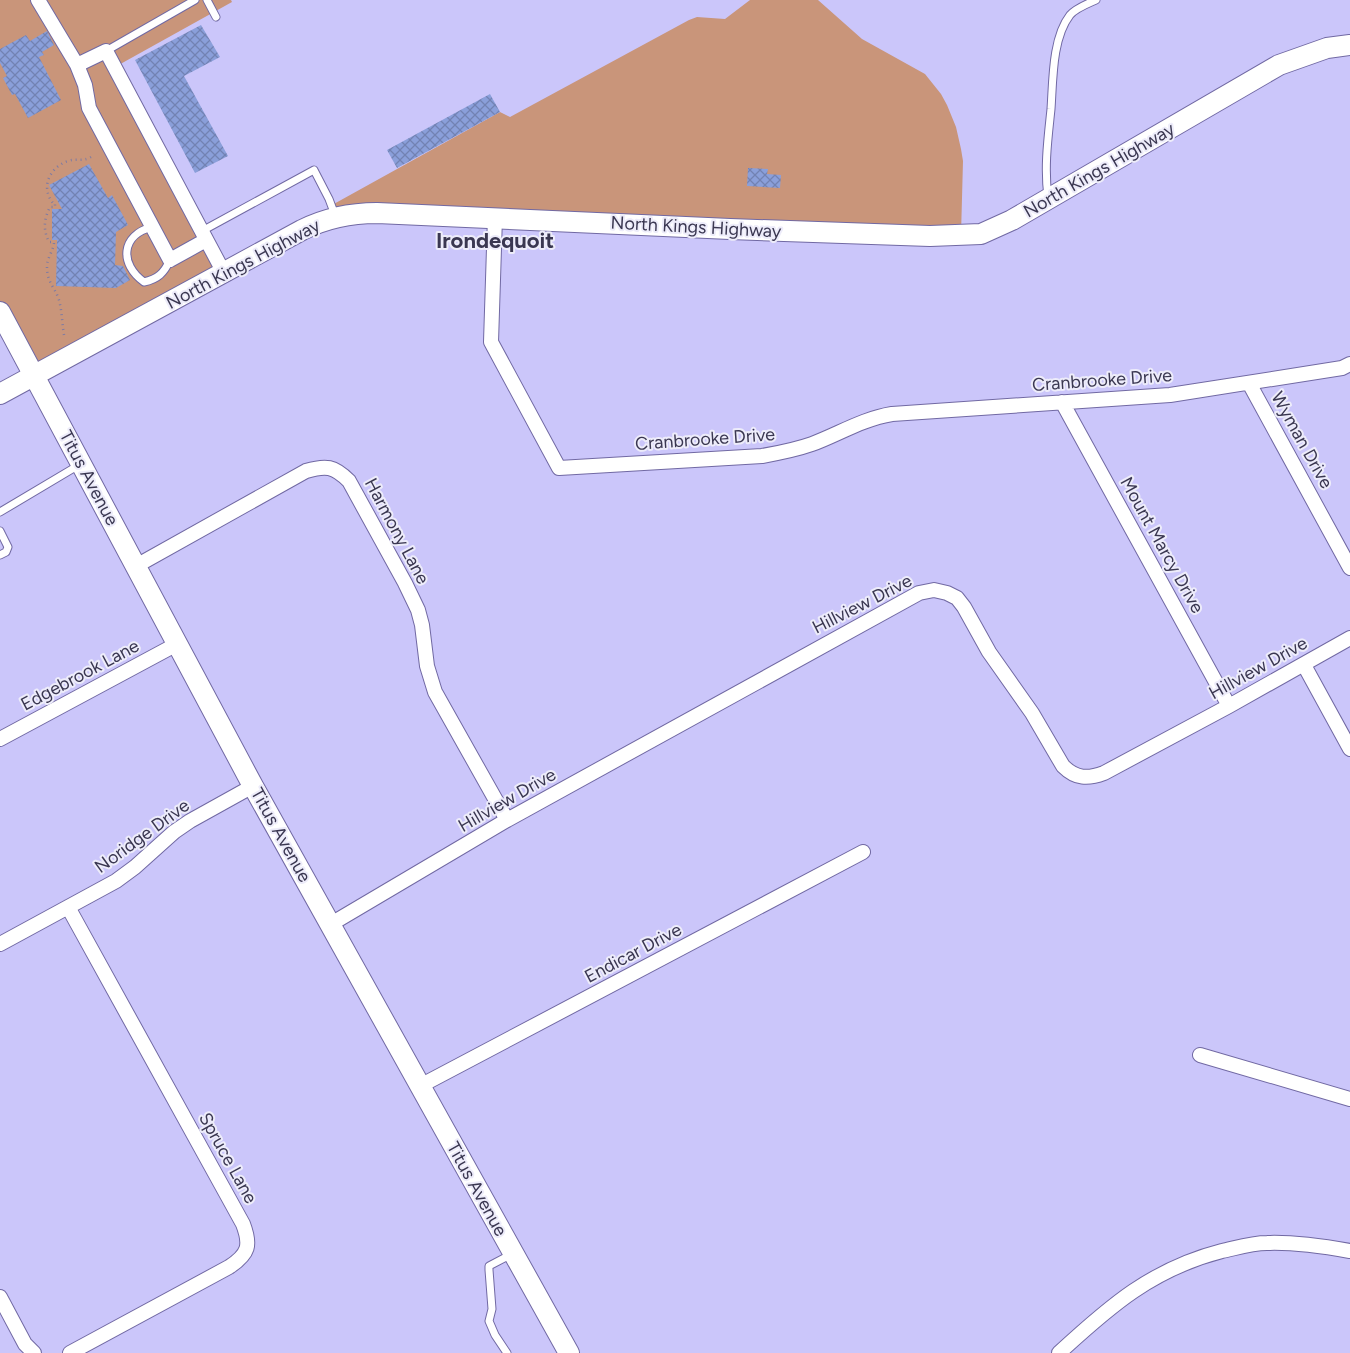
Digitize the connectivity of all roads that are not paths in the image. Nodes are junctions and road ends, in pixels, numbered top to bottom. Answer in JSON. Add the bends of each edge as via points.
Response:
{"nodes":[{"id":1,"x":195,"y":0,"type":"edge"},
{"id":2,"x":207,"y":0,"type":"edge"},
{"id":3,"x":1096,"y":0,"type":"edge"},
{"id":4,"x":39,"y":1,"type":"edge"},
{"id":5,"x":216,"y":17,"type":"dead end"},
{"id":6,"x":1350,"y":45,"type":"edge"},
{"id":7,"x":106,"y":51,"type":"junction"},
{"id":8,"x":77,"y":65,"type":"junction"},
{"id":9,"x":1048,"y":200,"type":"junction"},
{"id":10,"x":336,"y":217,"type":"junction"},
{"id":11,"x":494,"y":218,"type":"junction"},
{"id":12,"x":152,"y":227,"type":"junction"},
{"id":13,"x":204,"y":235,"type":"junction"},
{"id":14,"x":170,"y":260,"type":"junction"},
{"id":15,"x":224,"y":273,"type":"junction"},
{"id":16,"x":0,"y":312,"type":"edge"},
{"id":17,"x":1350,"y":364,"type":"edge"},
{"id":18,"x":34,"y":375,"type":"junction"},
{"id":19,"x":1249,"y":383,"type":"junction"},
{"id":20,"x":0,"y":394,"type":"edge"},
{"id":21,"x":1062,"y":402,"type":"junction"},
{"id":22,"x":82,"y":464,"type":"junction"},
{"id":23,"x":0,"y":512,"type":"edge"},
{"id":24,"x":0,"y":531,"type":"edge"},
{"id":25,"x":0,"y":555,"type":"edge"},
{"id":26,"x":136,"y":566,"type":"junction"},
{"id":27,"x":1350,"y":568,"type":"edge"},
{"id":28,"x":1350,"y":638,"type":"edge"},
{"id":29,"x":177,"y":644,"type":"junction"},
{"id":30,"x":1304,"y":665,"type":"junction"},
{"id":31,"x":1229,"y":706,"type":"junction"},
{"id":32,"x":0,"y":740,"type":"edge"},
{"id":33,"x":1350,"y":749,"type":"edge"},
{"id":34,"x":253,"y":786,"type":"junction"},
{"id":35,"x":507,"y":820,"type":"junction"},
{"id":36,"x":863,"y":852,"type":"dead end"},
{"id":37,"x":68,"y":907,"type":"junction"},
{"id":38,"x":331,"y":924,"type":"junction"},
{"id":39,"x":0,"y":944,"type":"edge"},
{"id":40,"x":1200,"y":1055,"type":"dead end"},
{"id":41,"x":420,"y":1086,"type":"junction"},
{"id":42,"x":1350,"y":1099,"type":"edge"},
{"id":43,"x":1350,"y":1251,"type":"edge"},
{"id":44,"x":514,"y":1253,"type":"junction"},
{"id":45,"x":0,"y":1296,"type":"edge"},
{"id":46,"x":34,"y":1353,"type":"edge"},
{"id":47,"x":70,"y":1353,"type":"edge"},
{"id":48,"x":507,"y":1353,"type":"edge"},
{"id":49,"x":570,"y":1353,"type":"edge"},
{"id":50,"x":1059,"y":1353,"type":"edge"}],
"edges":[{"from":1,"to":7,"type":"lane"},
{"from":2,"to":5,"type":"lane"},
{"from":3,"to":9,"type":"lane","via":[[1071,14],[1059,38],[1048,143]]},
{"from":4,"to":8,"type":"street"},
{"from":6,"to":9,"type":"street","name":"North Kings Highway","via":[[1327,48],[1279,65]]},
{"from":7,"to":8,"type":"street"},
{"from":7,"to":13,"type":"street"},
{"from":8,"to":12,"type":"street","via":[[89,108]]},
{"from":9,"to":11,"type":"street","name":"North Kings Highway","via":[[981,234],[930,236]]},
{"from":10,"to":11,"type":"street","name":"North Kings Highway","via":[[370,213]]},
{"from":10,"to":13,"type":"lane","via":[[314,170]]},
{"from":10,"to":15,"type":"street","name":"North Kings Highway","via":[[311,226]]},
{"from":11,"to":21,"type":"street","name":"Cranbrooke Drive","via":[[491,342],[559,468],[762,456],[813,444],[863,421],[892,414]]},
{"from":12,"to":14,"type":"street"},
{"from":12,"to":14,"type":"lane","via":[[132,237],[127,245],[126,257],[131,268],[144,282],[155,280]]},
{"from":13,"to":14,"type":"street"},
{"from":13,"to":15,"type":"street"},
{"from":15,"to":18,"type":"street","name":"North Kings Highway"},
{"from":16,"to":18,"type":"street","name":"Titus Avenue"},
{"from":17,"to":19,"type":"street","name":"Cranbrooke Drive"},
{"from":18,"to":20,"type":"street","name":"North Kings Highway"},
{"from":18,"to":22,"type":"street","name":"Titus Avenue"},
{"from":19,"to":21,"type":"street","name":"Cranbrooke Drive","via":[[1170,395]]},
{"from":19,"to":27,"type":"street","name":"Wyman Drive"},
{"from":21,"to":31,"type":"street","name":"Mount Marcy Drive"},
{"from":22,"to":23,"type":"lane"},
{"from":22,"to":26,"type":"street","name":"Titus Avenue"},
{"from":24,"to":25,"type":"lane","via":[[8,547]]},
{"from":26,"to":29,"type":"street","name":"Titus Avenue"},
{"from":26,"to":35,"type":"street","name":"Harmony Lane","via":[[306,471],[320,467],[342,473],[418,610],[436,692]]},
{"from":28,"to":30,"type":"street","name":"Hillview Drive"},
{"from":29,"to":32,"type":"street","name":"Edgebrook Lane"},
{"from":29,"to":34,"type":"street","name":"Titus Avenue"},
{"from":30,"to":31,"type":"street","name":"Hillview Drive"},
{"from":30,"to":33,"type":"street"},
{"from":31,"to":35,"type":"street","name":"Hillview Drive","via":[[1104,773],[1087,778],[1070,773],[989,652],[964,607],[957,598],[934,590],[906,598]]},
{"from":34,"to":37,"type":"street","name":"Noridge Drive","via":[[190,821],[116,881]]},
{"from":34,"to":38,"type":"street","name":"Titus Avenue"},
{"from":35,"to":38,"type":"street","name":"Hillview Drive"},
{"from":36,"to":41,"type":"street","name":"Endicar Drive"},
{"from":37,"to":39,"type":"street","name":"Noridge Drive"},
{"from":37,"to":47,"type":"street","name":"Spruce Lane","via":[[244,1224],[248,1245],[244,1254],[230,1267]]},
{"from":38,"to":41,"type":"street","name":"Titus Avenue"},
{"from":40,"to":42,"type":"street"},
{"from":41,"to":44,"type":"street","name":"Titus Avenue"},
{"from":43,"to":50,"type":"street","via":[[1300,1243],[1264,1243],[1205,1256],[1147,1281],[1097,1317]]},
{"from":44,"to":48,"type":"lane","via":[[490,1266],[489,1270],[492,1309],[489,1321]]},
{"from":44,"to":49,"type":"street","name":"Titus Avenue"},
{"from":45,"to":46,"type":"street","via":[[25,1344]]}]}
